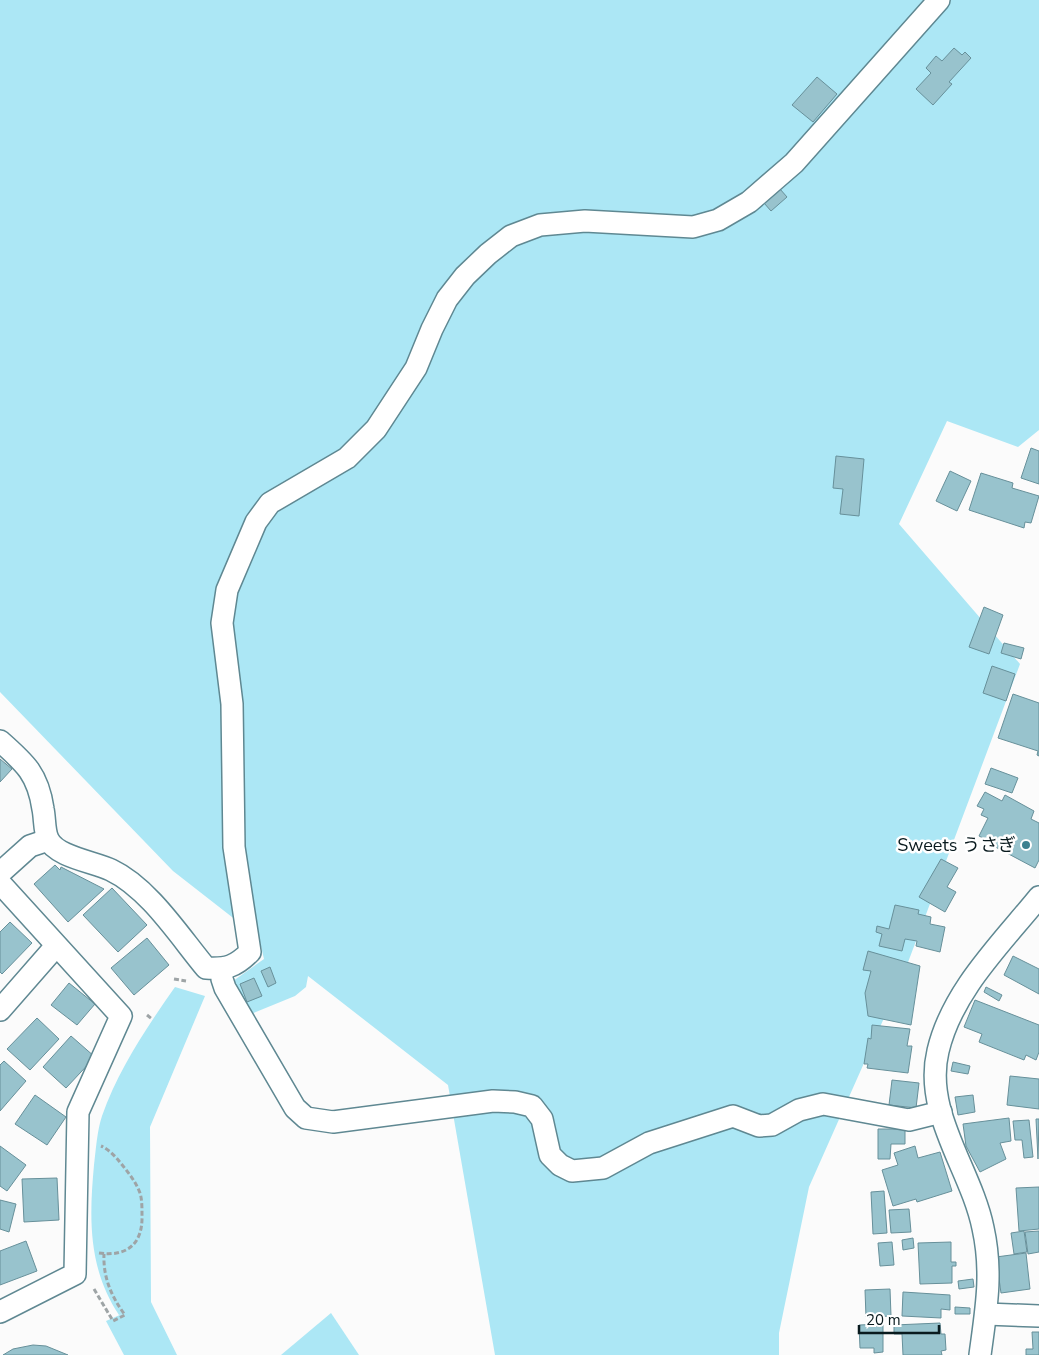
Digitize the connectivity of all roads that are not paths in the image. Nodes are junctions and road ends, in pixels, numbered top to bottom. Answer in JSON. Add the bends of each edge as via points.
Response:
{"nodes":[{"id":1,"x":939,"y":0,"type":"edge"},
{"id":2,"x":0,"y":741,"type":"edge"},
{"id":3,"x":48,"y":840,"type":"junction"},
{"id":4,"x":0,"y":873,"type":"edge"},
{"id":5,"x":0,"y":883,"type":"edge"},
{"id":6,"x":1039,"y":897,"type":"edge"},
{"id":7,"x":56,"y":946,"type":"junction"},
{"id":8,"x":222,"y":969,"type":"junction"},
{"id":9,"x":0,"y":1010,"type":"edge"},
{"id":10,"x":941,"y":1112,"type":"junction"},
{"id":11,"x":0,"y":1312,"type":"edge"},
{"id":12,"x":986,"y":1314,"type":"junction"},
{"id":13,"x":1039,"y":1316,"type":"edge"},
{"id":14,"x":980,"y":1355,"type":"edge"}],
"edges":[{"from":1,"to":8,"type":"street","via":[[794,163],[749,202],[726,215],[692,227],[585,221],[540,224],[511,236],[465,276],[447,299],[416,368],[376,429],[347,458],[270,503],[256,522],[227,590],[222,623],[232,704],[234,847],[250,952],[238,964]]},
{"from":2,"to":3,"type":"street","via":[[25,763],[40,788]]},
{"from":3,"to":4,"type":"street","via":[[30,846]]},
{"from":3,"to":8,"type":"street","via":[[62,852],[112,870],[134,886],[206,968]]},
{"from":5,"to":7,"type":"street"},
{"from":6,"to":10,"type":"street","via":[[976,975],[953,1010],[938,1052],[936,1095]]},
{"from":7,"to":9,"type":"street"},
{"from":7,"to":11,"type":"street","via":[[121,1016],[78,1112],[75,1274]]},
{"from":8,"to":10,"type":"street","via":[[222,979],[235,1004],[295,1108],[306,1118],[333,1122],[493,1101],[515,1102],[532,1106],[542,1119],[550,1155],[572,1171],[603,1168],[649,1143],[733,1116],[759,1126],[772,1125],[799,1110],[823,1104],[909,1120]]},
{"from":10,"to":12,"type":"street","via":[[983,1227],[990,1274]]},
{"from":12,"to":13,"type":"street"},
{"from":12,"to":14,"type":"street"}]}
